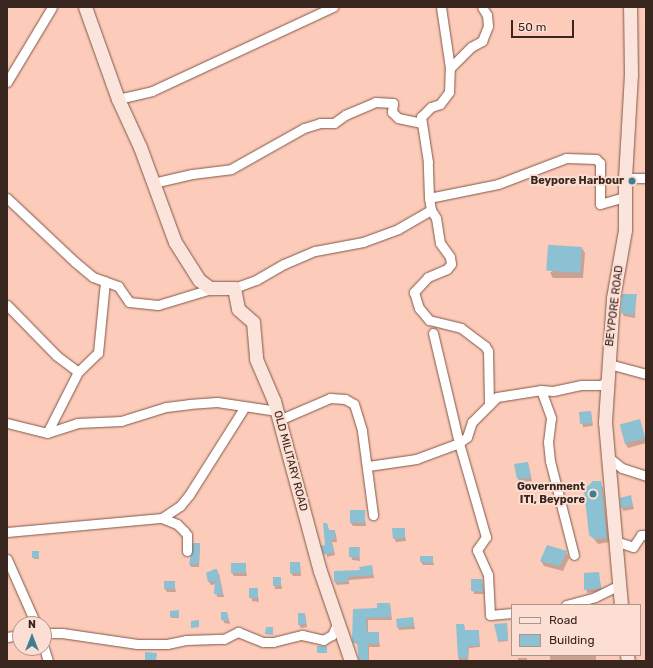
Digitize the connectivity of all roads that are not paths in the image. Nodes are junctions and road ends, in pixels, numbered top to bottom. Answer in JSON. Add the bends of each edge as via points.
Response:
{"nodes":[{"id":1,"x":52,"y":7,"type":"edge"},
{"id":2,"x":85,"y":7,"type":"edge"},
{"id":3,"x":333,"y":7,"type":"edge"},
{"id":4,"x":441,"y":7,"type":"edge"},
{"id":5,"x":482,"y":7,"type":"edge"},
{"id":6,"x":630,"y":7,"type":"edge"},
{"id":7,"x":450,"y":68,"type":"junction"},
{"id":8,"x":7,"y":82,"type":"edge"},
{"id":9,"x":118,"y":99,"type":"junction"},
{"id":10,"x":420,"y":123,"type":"junction"},
{"id":11,"x":625,"y":178,"type":"junction"},
{"id":12,"x":646,"y":178,"type":"edge"},
{"id":13,"x":153,"y":183,"type":"junction"},
{"id":14,"x":625,"y":197,"type":"junction"},
{"id":15,"x":7,"y":198,"type":"edge"},
{"id":16,"x":428,"y":198,"type":"junction"},
{"id":17,"x":431,"y":210,"type":"junction"},
{"id":18,"x":105,"y":281,"type":"junction"},
{"id":19,"x":212,"y":288,"type":"junction"},
{"id":20,"x":234,"y":288,"type":"junction"},
{"id":21,"x":7,"y":305,"type":"edge"},
{"id":22,"x":433,"y":333,"type":"dead end"},
{"id":23,"x":609,"y":366,"type":"junction"},
{"id":24,"x":78,"y":372,"type":"junction"},
{"id":25,"x":646,"y":374,"type":"edge"},
{"id":26,"x":541,"y":390,"type":"junction"},
{"id":27,"x":489,"y":405,"type":"junction"},
{"id":28,"x":244,"y":408,"type":"junction"},
{"id":29,"x":278,"y":416,"type":"junction"},
{"id":30,"x":7,"y":423,"type":"edge"},
{"id":31,"x":47,"y":433,"type":"junction"},
{"id":32,"x":459,"y":443,"type":"junction"},
{"id":33,"x":608,"y":456,"type":"junction"},
{"id":34,"x":368,"y":466,"type":"junction"},
{"id":35,"x":646,"y":476,"type":"edge"},
{"id":36,"x":373,"y":515,"type":"dead end"},
{"id":37,"x":162,"y":518,"type":"junction"},
{"id":38,"x":7,"y":531,"type":"edge"},
{"id":39,"x":646,"y":535,"type":"edge"},
{"id":40,"x":615,"y":541,"type":"junction"},
{"id":41,"x":187,"y":551,"type":"dead end"},
{"id":42,"x":574,"y":555,"type":"dead end"},
{"id":43,"x":7,"y":559,"type":"edge"},
{"id":44,"x":618,"y":586,"type":"junction"},
{"id":45,"x":570,"y":604,"type":"edge"},
{"id":46,"x":621,"y":604,"type":"edge"},
{"id":47,"x":511,"y":613,"type":"edge"},
{"id":48,"x":32,"y":616,"type":"edge"},
{"id":49,"x":338,"y":622,"type":"junction"},
{"id":50,"x":52,"y":633,"type":"edge"},
{"id":51,"x":351,"y":661,"type":"edge"}],
"edges":[{"from":1,"to":8,"type":"street"},
{"from":2,"to":9,"type":"main road"},
{"from":3,"to":9,"type":"street","via":[[152,91]]},
{"from":4,"to":7,"type":"street"},
{"from":5,"to":7,"type":"street","via":[[487,15],[488,26],[482,41],[471,47]]},
{"from":6,"to":11,"type":"main road","name":"BEYPORE ROAD","via":[[631,74]]},
{"from":7,"to":10,"type":"street","via":[[449,92],[445,99],[426,110]]},
{"from":9,"to":13,"type":"main road"},
{"from":10,"to":13,"type":"street","via":[[398,118],[392,112],[393,103],[375,102],[344,114],[334,123],[320,123],[304,128],[231,169]]},
{"from":10,"to":16,"type":"street","via":[[428,162]]},
{"from":11,"to":12,"type":"street"},
{"from":11,"to":14,"type":"main road","name":"BEYPORE ROAD"},
{"from":13,"to":19,"type":"main road","via":[[175,242],[199,280]]},
{"from":14,"to":16,"type":"street","via":[[600,204],[600,163],[596,159],[566,158],[498,184]]},
{"from":14,"to":23,"type":"main road","name":"BEYPORE ROAD","via":[[625,230],[613,298]]},
{"from":15,"to":18,"type":"street","via":[[69,257],[93,276]]},
{"from":16,"to":17,"type":"street"},
{"from":17,"to":20,"type":"street","via":[[398,229],[363,242],[315,251]]},
{"from":17,"to":27,"type":"street","via":[[436,218],[440,243],[451,264],[447,269],[428,278],[414,292],[419,308],[429,320],[461,328],[485,346],[488,351]]},
{"from":18,"to":19,"type":"street","via":[[118,286],[129,302],[140,305],[158,305]]},
{"from":18,"to":24,"type":"street","via":[[98,353]]},
{"from":19,"to":20,"type":"main road"},
{"from":20,"to":29,"type":"main road","name":"OLD MILITARY ROAD","via":[[238,309],[253,322],[256,359]]},
{"from":21,"to":24,"type":"street","via":[[57,356]]},
{"from":22,"to":32,"type":"street"},
{"from":23,"to":25,"type":"street"},
{"from":23,"to":26,"type":"street","via":[[606,381],[601,386],[581,385],[553,391]]},
{"from":23,"to":33,"type":"main road","name":"BEYPORE ROAD","via":[[605,422]]},
{"from":24,"to":31,"type":"street"},
{"from":26,"to":27,"type":"street","via":[[497,397]]},
{"from":26,"to":42,"type":"street","via":[[551,418],[548,442],[550,461]]},
{"from":27,"to":32,"type":"street","via":[[472,422],[467,437]]},
{"from":28,"to":29,"type":"street"},
{"from":28,"to":31,"type":"street","via":[[218,402],[189,404],[166,407],[121,421],[78,423]]},
{"from":28,"to":37,"type":"street","via":[[189,495],[180,506]]},
{"from":29,"to":34,"type":"street","via":[[330,398],[345,399],[354,404]]},
{"from":29,"to":49,"type":"main road","name":"OLD MILITARY ROAD","via":[[320,571]]},
{"from":30,"to":31,"type":"street"},
{"from":32,"to":34,"type":"street","via":[[416,459]]},
{"from":32,"to":47,"type":"street","via":[[486,537],[477,550],[488,575],[490,615]]},
{"from":33,"to":35,"type":"street","via":[[622,468]]},
{"from":33,"to":40,"type":"main road","name":"BEYPORE ROAD"},
{"from":34,"to":36,"type":"street"},
{"from":37,"to":38,"type":"street"},
{"from":37,"to":41,"type":"street","via":[[177,524],[184,531],[187,535]]},
{"from":39,"to":40,"type":"street","via":[[641,535],[633,547]]},
{"from":40,"to":44,"type":"main road","name":"BEYPORE ROAD"},
{"from":43,"to":48,"type":"street"},
{"from":44,"to":45,"type":"street","via":[[595,598]]},
{"from":44,"to":46,"type":"main road","name":"BEYPORE ROAD"},
{"from":49,"to":50,"type":"street","via":[[332,635],[323,640],[302,635],[273,642],[263,642],[238,632],[224,640],[186,640],[167,644],[137,644]]},
{"from":49,"to":51,"type":"main road","name":"OLD MILITARY ROAD"}]}
